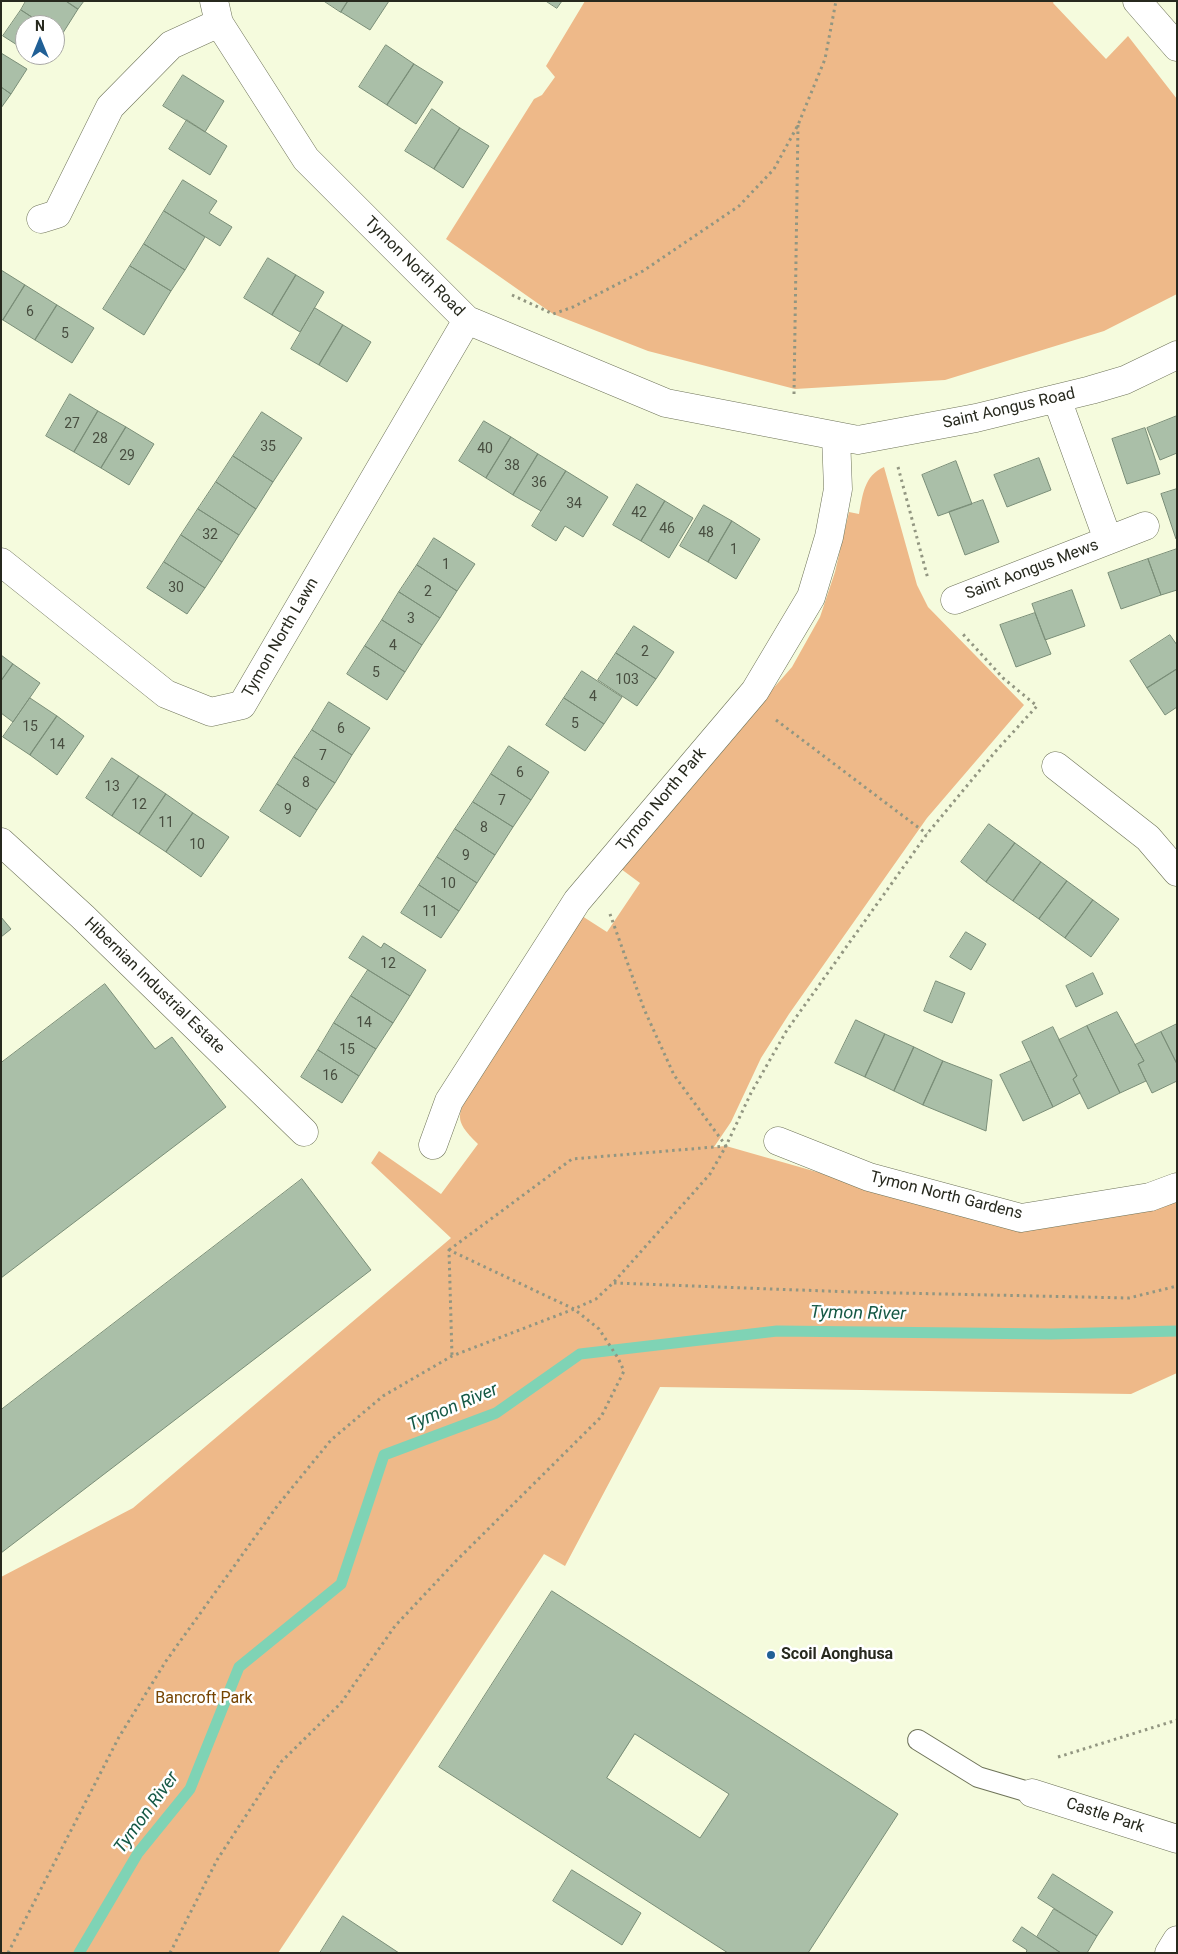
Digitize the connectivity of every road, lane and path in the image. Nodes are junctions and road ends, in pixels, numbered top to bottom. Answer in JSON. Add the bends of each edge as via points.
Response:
{"nodes":[{"id":1,"x":836,"y":1,"type":"edge"},
{"id":2,"x":1138,"y":1,"type":"edge"},
{"id":3,"x":217,"y":12,"type":"edge"},
{"id":4,"x":1177,"y":47,"type":"edge"},
{"id":5,"x":798,"y":125,"type":"junction"},
{"id":6,"x":41,"y":218,"type":"dead end"},
{"id":7,"x":512,"y":295,"type":"dead end"},
{"id":8,"x":467,"y":320,"type":"junction"},
{"id":9,"x":1177,"y":355,"type":"edge"},
{"id":10,"x":794,"y":396,"type":"dead end"},
{"id":11,"x":1057,"y":399,"type":"junction"},
{"id":12,"x":836,"y":436,"type":"junction"},
{"id":13,"x":1145,"y":526,"type":"dead end"},
{"id":14,"x":1108,"y":540,"type":"junction"},
{"id":15,"x":1,"y":562,"type":"edge"},
{"id":16,"x":955,"y":600,"type":"dead end"},
{"id":17,"x":1036,"y":706,"type":"dead end"},
{"id":18,"x":770,"y":715,"type":"dead end"},
{"id":19,"x":1056,"y":766,"type":"dead end"},
{"id":20,"x":927,"y":834,"type":"junction"},
{"id":21,"x":1,"y":842,"type":"edge"},
{"id":22,"x":1177,"y":872,"type":"edge"},
{"id":23,"x":597,"y":876,"type":"junction"},
{"id":24,"x":304,"y":1132,"type":"dead end"},
{"id":25,"x":778,"y":1141,"type":"dead end"},
{"id":26,"x":433,"y":1145,"type":"dead end"},
{"id":27,"x":726,"y":1146,"type":"junction"},
{"id":28,"x":1177,"y":1187,"type":"edge"},
{"id":29,"x":449,"y":1250,"type":"junction"},
{"id":30,"x":613,"y":1283,"type":"junction"},
{"id":31,"x":1177,"y":1286,"type":"edge"},
{"id":32,"x":574,"y":1310,"type":"junction"},
{"id":33,"x":452,"y":1356,"type":"junction"},
{"id":34,"x":1177,"y":1720,"type":"edge"},
{"id":35,"x":918,"y":1740,"type":"dead end"},
{"id":36,"x":1058,"y":1757,"type":"dead end"},
{"id":37,"x":1032,"y":1793,"type":"joint"},
{"id":38,"x":1177,"y":1839,"type":"edge"},
{"id":39,"x":1177,"y":1940,"type":"edge"},
{"id":40,"x":8,"y":1953,"type":"edge"},
{"id":41,"x":170,"y":1953,"type":"edge"},
{"id":42,"x":1168,"y":1953,"type":"edge"}],
"edges":[{"from":1,"to":5,"type":"path","via":[[824,59]]},
{"from":2,"to":4,"type":"street"},
{"from":3,"to":6,"type":"street","name":"Tymon North Road","via":[[171,45],[110,107],[57,214]]},
{"from":3,"to":8,"type":"street","name":"Tymon North Road","via":[[306,159]]},
{"from":5,"to":7,"type":"path","via":[[774,169],[739,206],[644,271],[552,314]]},
{"from":5,"to":10,"type":"path"},
{"from":8,"to":12,"type":"street","name":"Tymon North Road","via":[[666,403]]},
{"from":8,"to":15,"type":"street","name":"Tymon North Lawn","via":[[242,705],[211,712],[166,694]]},
{"from":9,"to":11,"type":"street","name":"Saint Aongus Road","via":[[1125,380]]},
{"from":11,"to":12,"type":"street","name":"Saint Aongus Road","via":[[858,440]]},
{"from":11,"to":14,"type":"street","name":"Saint Aongus Mews"},
{"from":12,"to":23,"type":"street","name":"Tymon North Park","via":[[838,490],[829,537],[811,597],[755,691]]},
{"from":13,"to":14,"type":"street","name":"Saint Aongus Mews"},
{"from":14,"to":16,"type":"street","name":"Saint Aongus Mews"},
{"from":17,"to":20,"type":"path"},
{"from":18,"to":20,"type":"path"},
{"from":19,"to":22,"type":"street","via":[[1148,838]]},
{"from":20,"to":27,"type":"path","via":[[787,1030],[751,1093]]},
{"from":21,"to":24,"type":"street","name":"Hibernian Industrial Estate","via":[[83,917]]},
{"from":23,"to":26,"type":"street","name":"Tymon North Park","via":[[577,901],[449,1101]]},
{"from":23,"to":27,"type":"path","via":[[644,1009],[674,1076]]},
{"from":25,"to":28,"type":"street","name":"Tymon North Gardens","via":[[869,1178],[1021,1218],[1150,1197]]},
{"from":27,"to":29,"type":"path","via":[[572,1159]]},
{"from":27,"to":30,"type":"path","via":[[710,1174]]},
{"from":29,"to":32,"type":"path"},
{"from":29,"to":33,"type":"path"},
{"from":30,"to":31,"type":"path","via":[[1129,1298]]},
{"from":30,"to":32,"type":"path","via":[[596,1299]]},
{"from":32,"to":33,"type":"path"},
{"from":32,"to":41,"type":"path","via":[[599,1329],[624,1371],[601,1417],[402,1619],[341,1703],[280,1762],[217,1860]]},
{"from":33,"to":40,"type":"path","via":[[382,1396],[331,1440],[278,1505],[166,1661],[119,1737]]},
{"from":34,"to":36,"type":"path"},
{"from":35,"to":37,"type":"lane","via":[[978,1778]]},
{"from":37,"to":38,"type":"street","name":"Castle Park"},
{"from":39,"to":42,"type":"street"}]}
